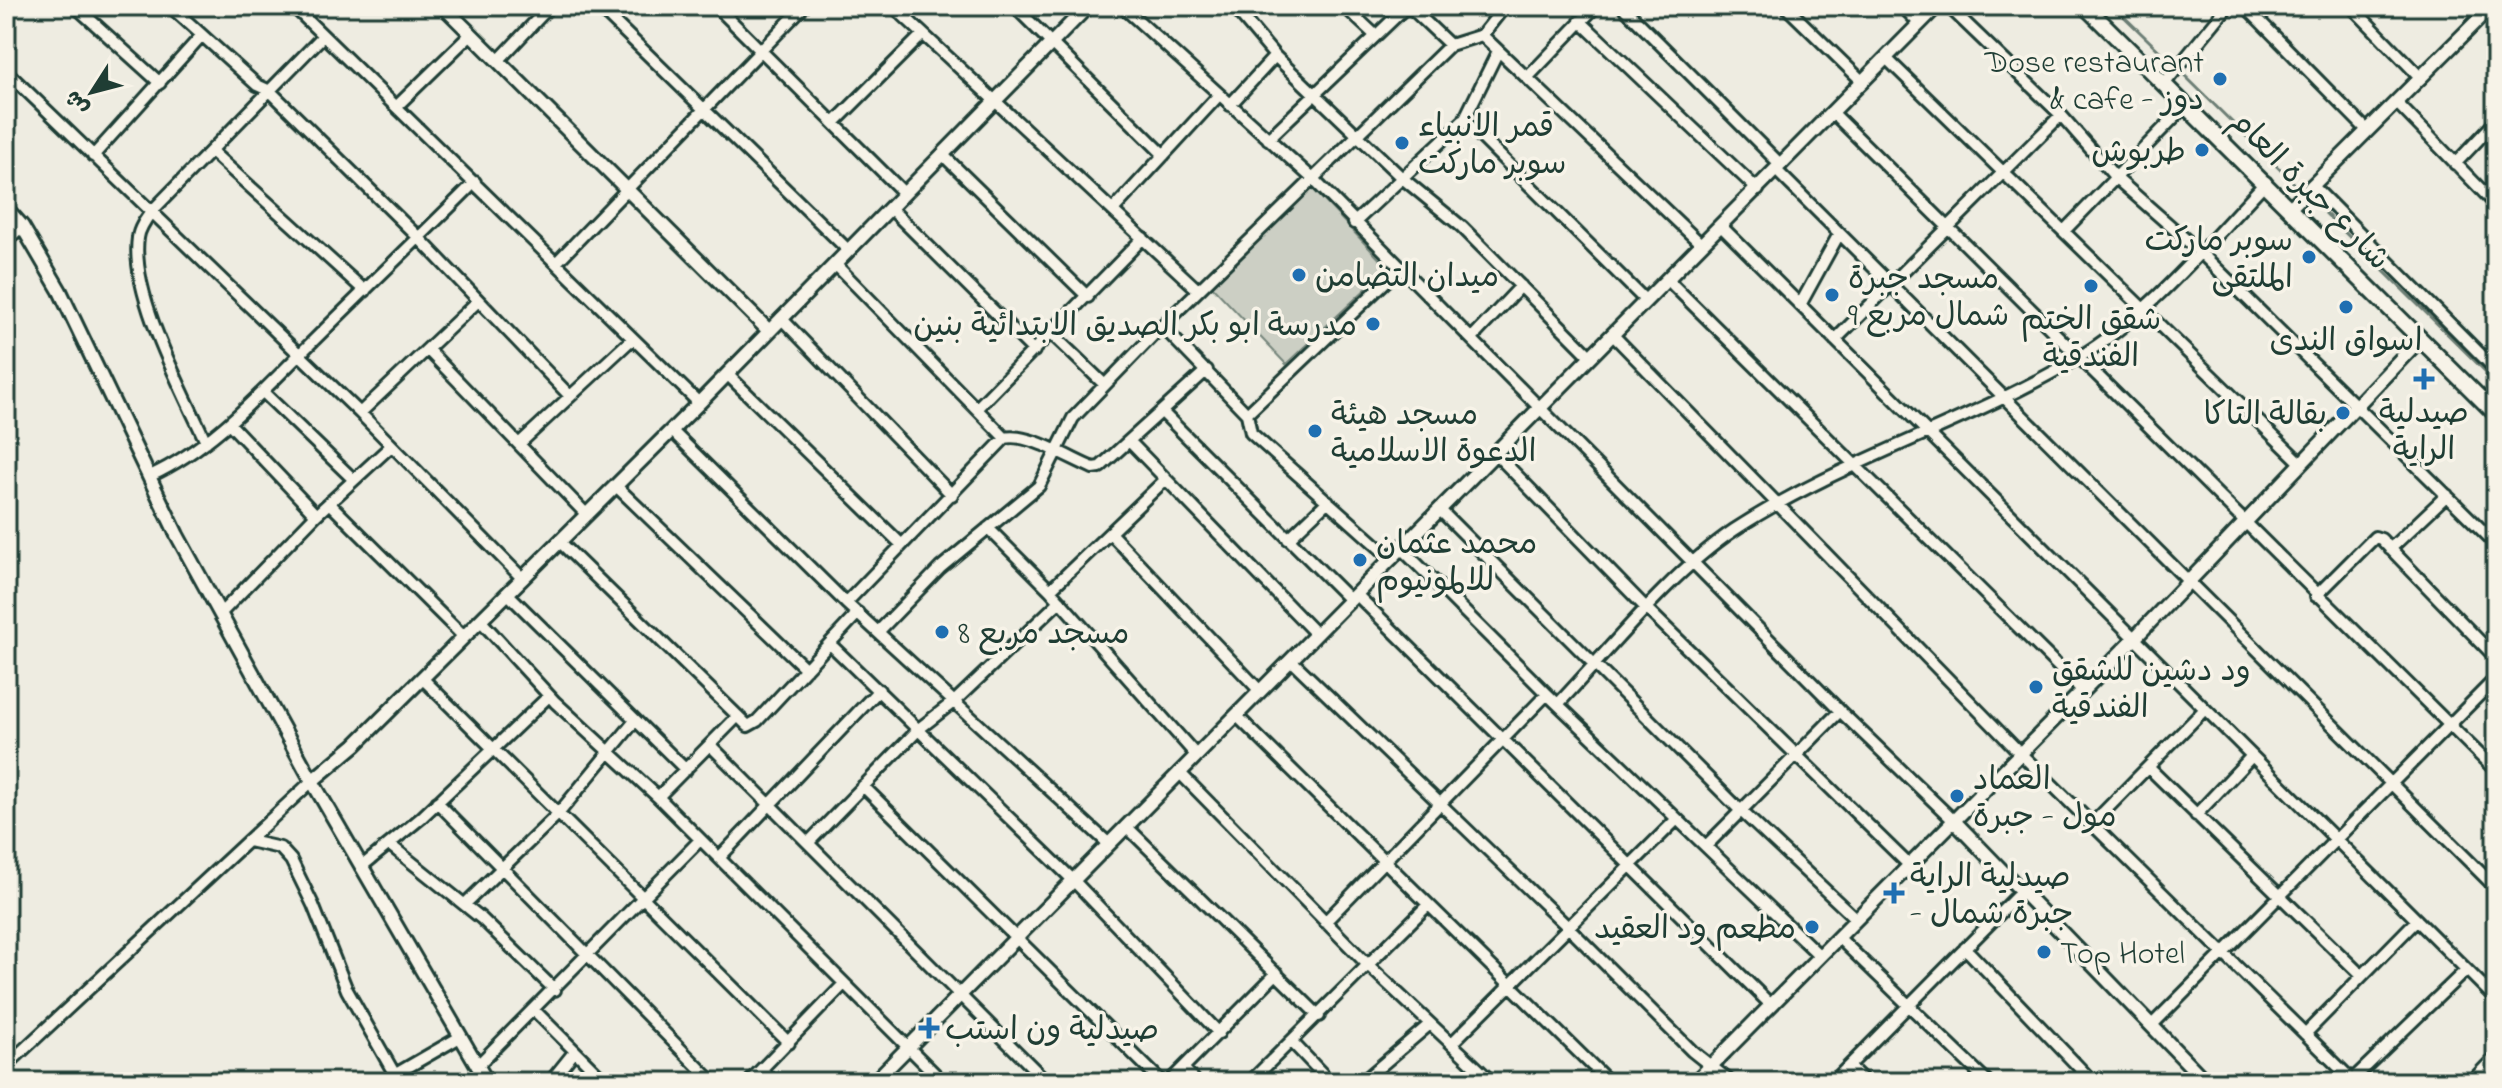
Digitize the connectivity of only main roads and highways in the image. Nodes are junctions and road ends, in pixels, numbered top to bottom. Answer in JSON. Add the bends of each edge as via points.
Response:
{"nodes":[{"id":1,"x":2085,"y":6,"type":"edge"},
{"id":2,"x":2496,"y":414,"type":"edge"}],
"edges":[{"from":1,"to":2,"type":"main road","name":"شارع جبرة العام"}]}
